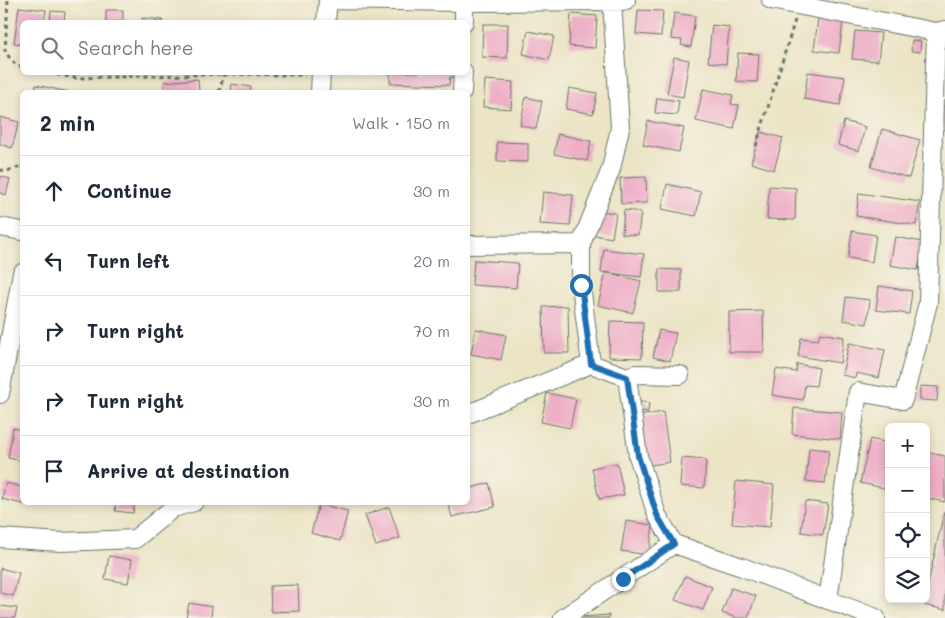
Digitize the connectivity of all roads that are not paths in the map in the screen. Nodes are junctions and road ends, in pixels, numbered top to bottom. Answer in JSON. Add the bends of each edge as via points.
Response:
{"nodes":[{"id":1,"x":328,"y":0,"type":"edge"},
{"id":2,"x":772,"y":0,"type":"edge"},
{"id":3,"x":619,"y":1,"type":"edge"},
{"id":4,"x":464,"y":2,"type":"junction"},
{"id":5,"x":326,"y":20,"type":"edge"},
{"id":6,"x":464,"y":20,"type":"edge"},
{"id":7,"x":941,"y":31,"type":"edge"},
{"id":8,"x":463,"y":75,"type":"edge"},
{"id":9,"x":462,"y":90,"type":"edge"},
{"id":10,"x":0,"y":227,"type":"edge"},
{"id":11,"x":20,"y":231,"type":"edge"},
{"id":12,"x":581,"y":244,"type":"junction"},
{"id":13,"x":470,"y":245,"type":"edge"},
{"id":14,"x":20,"y":284,"type":"edge"},
{"id":15,"x":591,"y":364,"type":"junction"},
{"id":16,"x":680,"y":375,"type":"dead end"},
{"id":17,"x":627,"y":377,"type":"junction"},
{"id":18,"x":0,"y":394,"type":"edge"},
{"id":19,"x":470,"y":413,"type":"edge"},
{"id":20,"x":184,"y":505,"type":"edge"},
{"id":21,"x":0,"y":538,"type":"edge"},
{"id":22,"x":674,"y":544,"type":"junction"},
{"id":23,"x":828,"y":600,"type":"junction"},
{"id":24,"x":563,"y":618,"type":"edge"},
{"id":25,"x":876,"y":618,"type":"edge"}],
"edges":[{"from":1,"to":4,"type":"street"},
{"from":1,"to":5,"type":"street"},
{"from":2,"to":7,"type":"street"},
{"from":3,"to":4,"type":"street"},
{"from":3,"to":12,"type":"street","via":[[620,128],[611,169]]},
{"from":4,"to":6,"type":"street"},
{"from":7,"to":23,"type":"street","via":[[928,302],[903,400],[858,392]]},
{"from":8,"to":9,"type":"street"},
{"from":10,"to":11,"type":"street"},
{"from":12,"to":13,"type":"street"},
{"from":12,"to":15,"type":"street","via":[[581,285]]},
{"from":14,"to":18,"type":"street"},
{"from":15,"to":17,"type":"street"},
{"from":15,"to":19,"type":"street"},
{"from":16,"to":17,"type":"street","via":[[635,374]]},
{"from":17,"to":22,"type":"street","via":[[638,456],[657,515]]},
{"from":20,"to":21,"type":"street","via":[[173,508],[135,540],[61,542]]},
{"from":22,"to":23,"type":"street"},
{"from":22,"to":24,"type":"street"},
{"from":23,"to":25,"type":"street"}]}
